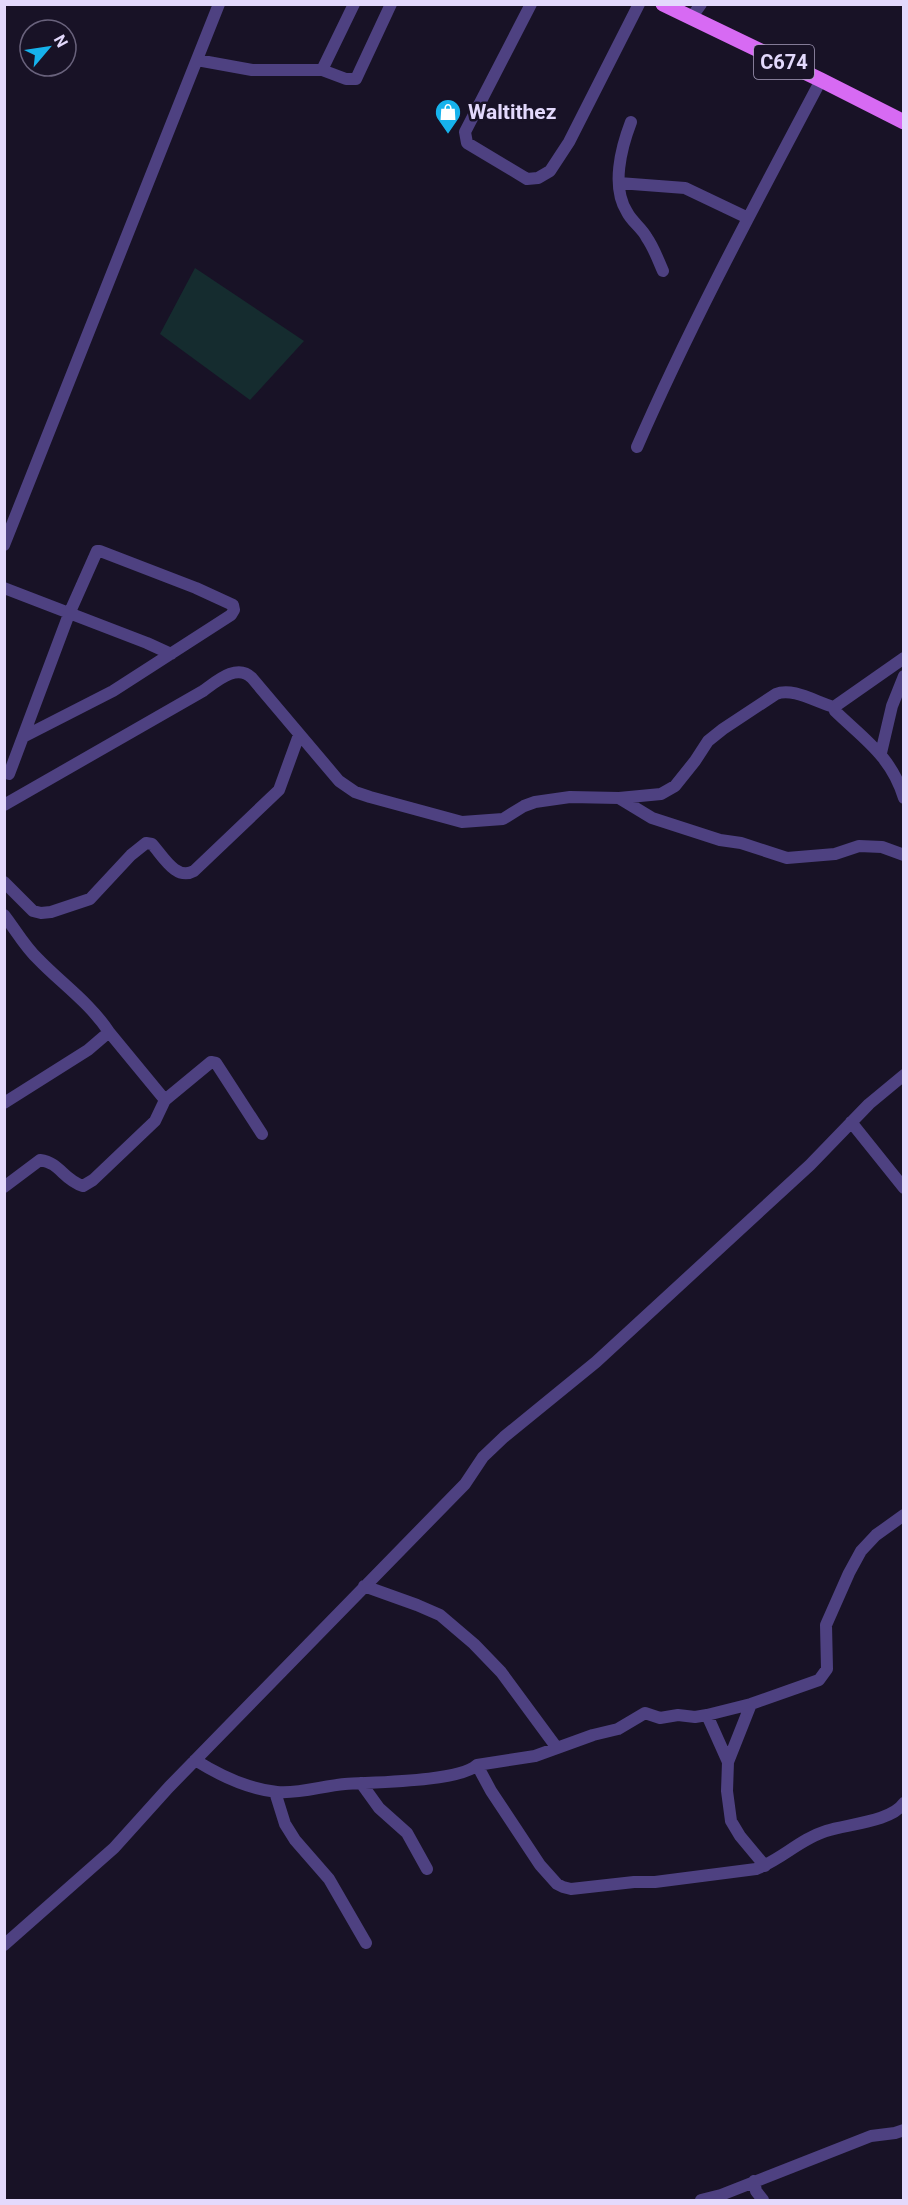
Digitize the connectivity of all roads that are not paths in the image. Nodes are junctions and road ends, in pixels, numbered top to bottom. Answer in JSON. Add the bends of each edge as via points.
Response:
{"nodes":[{"id":1,"x":219,"y":4,"type":"edge"},
{"id":2,"x":354,"y":4,"type":"edge"},
{"id":3,"x":391,"y":4,"type":"edge"},
{"id":4,"x":531,"y":4,"type":"edge"},
{"id":5,"x":639,"y":4,"type":"edge"},
{"id":6,"x":663,"y":4,"type":"edge"},
{"id":7,"x":701,"y":4,"type":"edge"},
{"id":8,"x":691,"y":18,"type":"junction"},
{"id":9,"x":197,"y":60,"type":"junction"},
{"id":10,"x":322,"y":70,"type":"junction"},
{"id":11,"x":821,"y":80,"type":"junction"},
{"id":12,"x":631,"y":122,"type":"dead end"},
{"id":13,"x":903,"y":122,"type":"edge"},
{"id":14,"x":619,"y":183,"type":"junction"},
{"id":15,"x":748,"y":218,"type":"junction"},
{"id":16,"x":663,"y":271,"type":"dead end"},
{"id":17,"x":637,"y":447,"type":"dead end"},
{"id":18,"x":4,"y":545,"type":"edge"},
{"id":19,"x":4,"y":588,"type":"edge"},
{"id":20,"x":69,"y":614,"type":"junction"},
{"id":21,"x":171,"y":654,"type":"junction"},
{"id":22,"x":903,"y":658,"type":"edge"},
{"id":23,"x":903,"y":676,"type":"edge"},
{"id":24,"x":834,"y":707,"type":"junction"},
{"id":25,"x":299,"y":735,"type":"junction"},
{"id":26,"x":23,"y":737,"type":"junction"},
{"id":27,"x":881,"y":753,"type":"junction"},
{"id":28,"x":9,"y":774,"type":"dead end"},
{"id":29,"x":619,"y":798,"type":"junction"},
{"id":30,"x":903,"y":798,"type":"edge"},
{"id":31,"x":4,"y":805,"type":"edge"},
{"id":32,"x":903,"y":855,"type":"edge"},
{"id":33,"x":4,"y":882,"type":"edge"},
{"id":34,"x":4,"y":915,"type":"edge"},
{"id":35,"x":109,"y":1032,"type":"junction"},
{"id":36,"x":903,"y":1075,"type":"edge"},
{"id":37,"x":165,"y":1100,"type":"junction"},
{"id":38,"x":4,"y":1102,"type":"edge"},
{"id":39,"x":851,"y":1122,"type":"junction"},
{"id":40,"x":262,"y":1134,"type":"dead end"},
{"id":41,"x":4,"y":1187,"type":"edge"},
{"id":42,"x":903,"y":1188,"type":"edge"},
{"id":43,"x":903,"y":1515,"type":"edge"},
{"id":44,"x":364,"y":1586,"type":"junction"},
{"id":45,"x":751,"y":1704,"type":"junction"},
{"id":46,"x":707,"y":1715,"type":"junction"},
{"id":47,"x":558,"y":1748,"type":"junction"},
{"id":48,"x":195,"y":1760,"type":"junction"},
{"id":49,"x":728,"y":1762,"type":"junction"},
{"id":50,"x":477,"y":1765,"type":"junction"},
{"id":51,"x":361,"y":1783,"type":"junction"},
{"id":52,"x":275,"y":1792,"type":"junction"},
{"id":53,"x":903,"y":1803,"type":"edge"},
{"id":54,"x":765,"y":1866,"type":"junction"},
{"id":55,"x":427,"y":1869,"type":"dead end"},
{"id":56,"x":366,"y":1943,"type":"dead end"},
{"id":57,"x":4,"y":1945,"type":"edge"},
{"id":58,"x":903,"y":2130,"type":"edge"},
{"id":59,"x":754,"y":2181,"type":"junction"},
{"id":60,"x":701,"y":2200,"type":"edge"},
{"id":61,"x":763,"y":2200,"type":"edge"}],
"edges":[{"from":1,"to":9,"type":"street"},
{"from":2,"to":10,"type":"street"},
{"from":3,"to":10,"type":"street","via":[[356,79]]},
{"from":4,"to":5,"type":"street","via":[[465,132],[467,143],[527,179],[538,178],[557,162]]},
{"from":6,"to":8,"type":"main road","number":"C674"},
{"from":7,"to":8,"type":"street"},
{"from":8,"to":11,"type":"main road","number":"C674"},
{"from":9,"to":10,"type":"street","via":[[252,70]]},
{"from":9,"to":18,"type":"street"},
{"from":11,"to":13,"type":"main road","number":"C674"},
{"from":11,"to":15,"type":"street"},
{"from":12,"to":14,"type":"street","via":[[621,147]]},
{"from":14,"to":15,"type":"street","via":[[685,188]]},
{"from":14,"to":16,"type":"street","via":[[624,207],[647,238]]},
{"from":15,"to":17,"type":"street"},
{"from":19,"to":20,"type":"street"},
{"from":20,"to":21,"type":"street"},
{"from":20,"to":21,"type":"street","via":[[99,550],[232,604],[231,615]]},
{"from":20,"to":26,"type":"street"},
{"from":21,"to":26,"type":"street","via":[[112,691]]},
{"from":22,"to":24,"type":"street"},
{"from":23,"to":27,"type":"street"},
{"from":24,"to":27,"type":"street"},
{"from":24,"to":29,"type":"street","via":[[792,691],[776,694],[708,741],[675,786],[661,794]]},
{"from":25,"to":29,"type":"street","via":[[332,775],[355,792],[462,822],[503,819],[535,802],[570,797]]},
{"from":25,"to":31,"type":"street","via":[[252,678],[241,671],[227,675]]},
{"from":25,"to":33,"type":"street","via":[[279,790],[188,874],[179,874],[152,844],[146,843],[90,899],[51,912],[33,911]]},
{"from":26,"to":28,"type":"street"},
{"from":27,"to":30,"type":"street"},
{"from":29,"to":32,"type":"street","via":[[652,818],[787,858],[835,854],[859,846],[882,847]]},
{"from":34,"to":35,"type":"street","via":[[36,958]]},
{"from":35,"to":37,"type":"street"},
{"from":35,"to":38,"type":"street","via":[[88,1050]]},
{"from":36,"to":39,"type":"street"},
{"from":37,"to":40,"type":"street","via":[[214,1062]]},
{"from":37,"to":41,"type":"street","via":[[155,1121],[83,1186],[72,1182],[51,1161],[40,1160]]},
{"from":39,"to":42,"type":"street"},
{"from":39,"to":44,"type":"street","via":[[810,1165],[596,1362],[483,1457],[465,1484]]},
{"from":43,"to":45,"type":"street","via":[[861,1551],[849,1573],[826,1624],[824,1675],[805,1686]]},
{"from":44,"to":47,"type":"street","via":[[440,1615],[501,1672]]},
{"from":44,"to":48,"type":"street"},
{"from":45,"to":46,"type":"street"},
{"from":45,"to":49,"type":"street"},
{"from":46,"to":47,"type":"street","via":[[660,1718],[645,1713],[618,1729]]},
{"from":46,"to":49,"type":"street"},
{"from":47,"to":50,"type":"street","via":[[535,1756]]},
{"from":48,"to":52,"type":"street","via":[[223,1776]]},
{"from":48,"to":57,"type":"street","via":[[114,1848]]},
{"from":49,"to":54,"type":"street","via":[[731,1821]]},
{"from":50,"to":51,"type":"street","via":[[443,1776]]},
{"from":50,"to":54,"type":"street","via":[[540,1865],[563,1887],[655,1882]]},
{"from":51,"to":52,"type":"street"},
{"from":51,"to":55,"type":"street","via":[[379,1808],[407,1833]]},
{"from":52,"to":56,"type":"street","via":[[285,1824],[329,1879]]},
{"from":53,"to":54,"type":"street","via":[[894,1813],[807,1839]]},
{"from":58,"to":59,"type":"street","via":[[871,2136]]},
{"from":59,"to":60,"type":"street"},
{"from":59,"to":61,"type":"street"}]}
